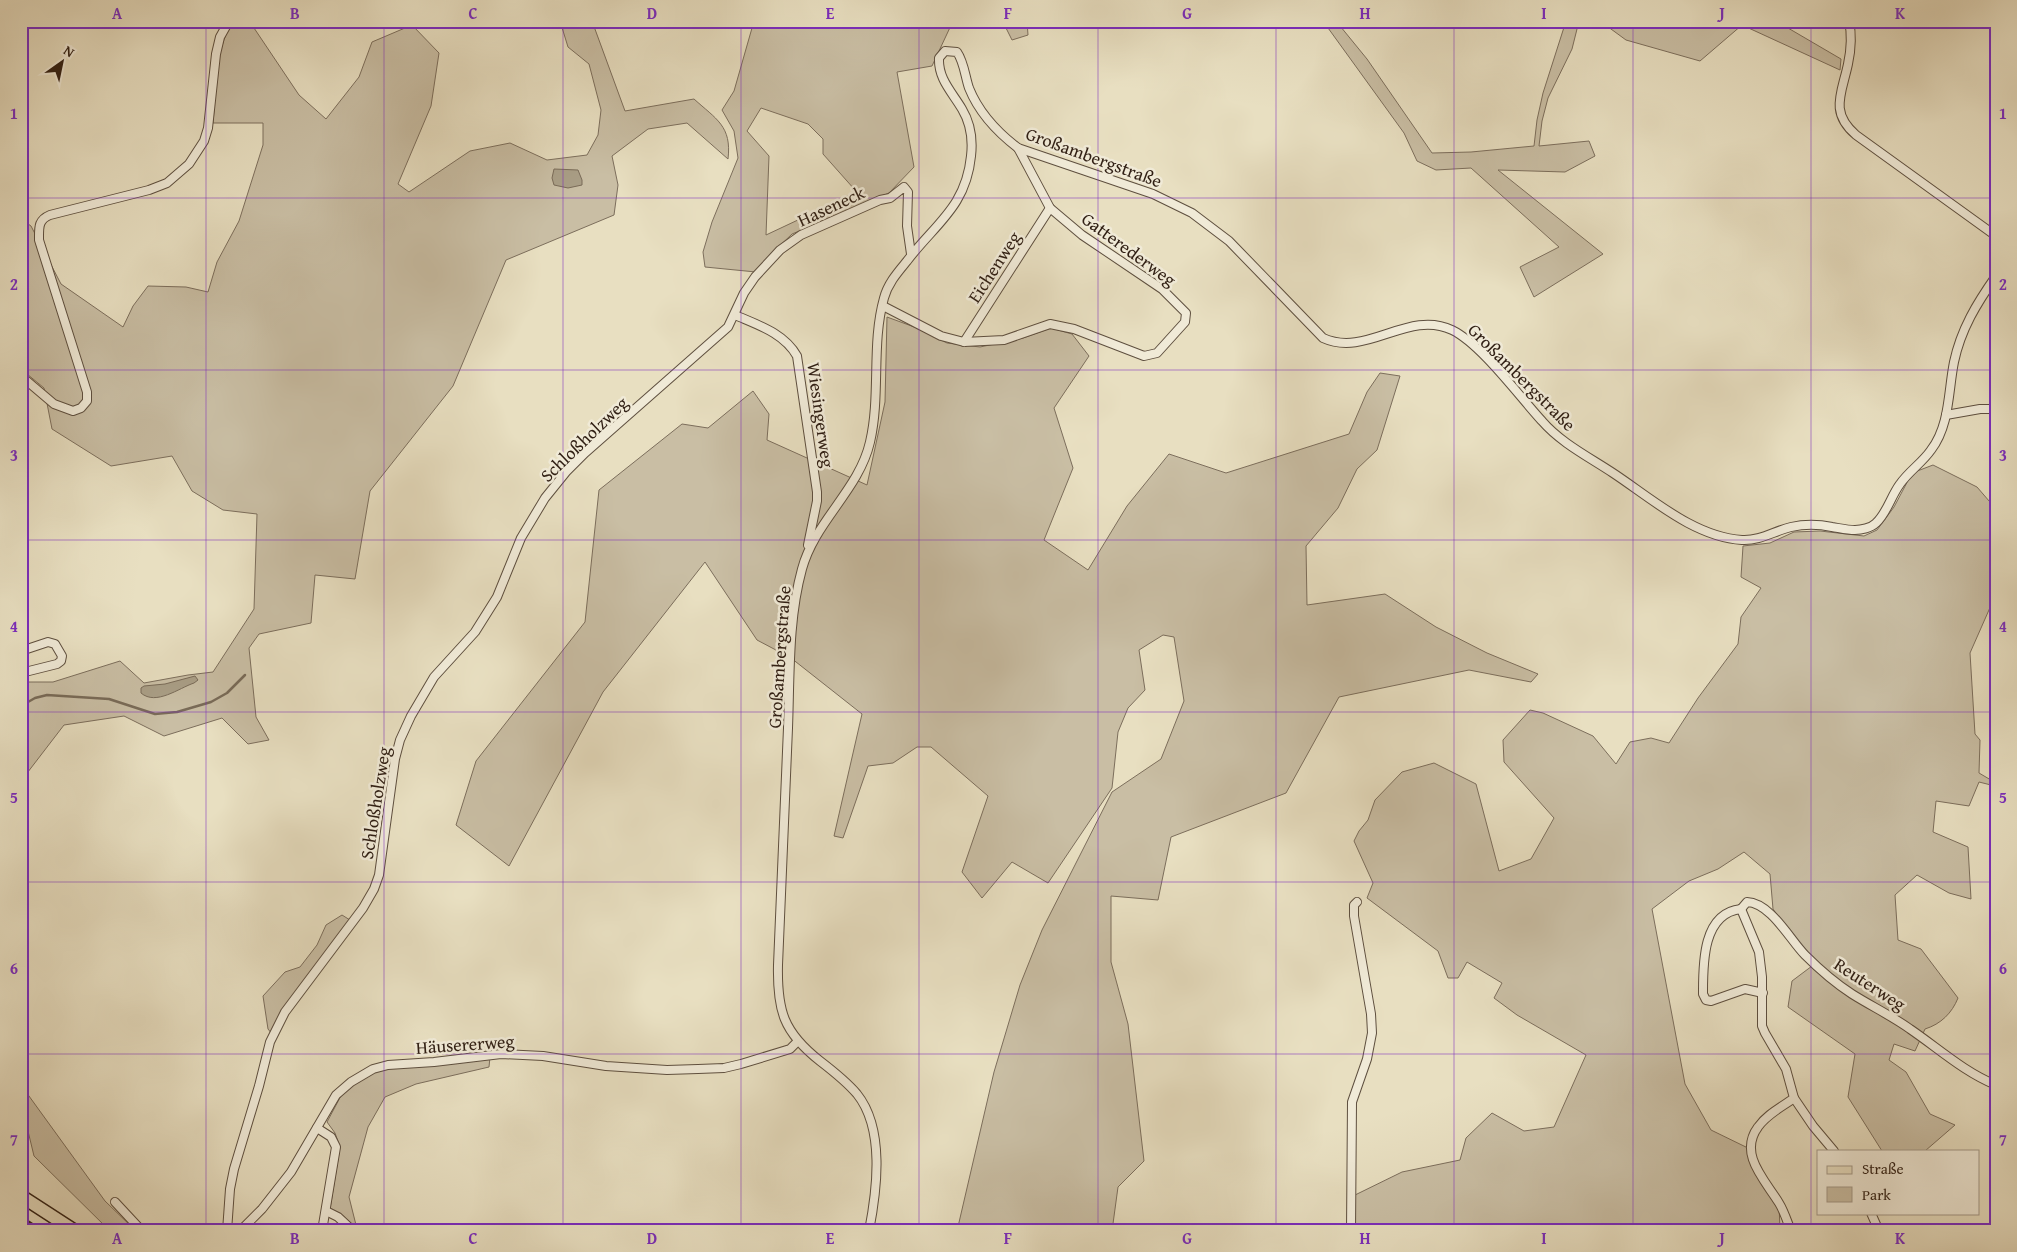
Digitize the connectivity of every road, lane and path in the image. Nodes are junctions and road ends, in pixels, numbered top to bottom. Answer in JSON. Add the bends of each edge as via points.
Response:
{"nodes":[{"id":1,"x":228,"y":21,"type":"edge"},
{"id":2,"x":260,"y":21,"type":"edge"},
{"id":3,"x":303,"y":21,"type":"edge"},
{"id":4,"x":1849,"y":21,"type":"edge"},
{"id":5,"x":1018,"y":148,"type":"junction"},
{"id":6,"x":1050,"y":208,"type":"junction"},
{"id":7,"x":1996,"y":236,"type":"edge"},
{"id":8,"x":911,"y":254,"type":"junction"},
{"id":9,"x":1996,"y":276,"type":"edge"},
{"id":10,"x":882,"y":306,"type":"junction"},
{"id":11,"x":735,"y":315,"type":"junction"},
{"id":12,"x":964,"y":342,"type":"junction"},
{"id":13,"x":21,"y":376,"type":"edge"},
{"id":14,"x":1996,"y":409,"type":"edge"},
{"id":15,"x":1946,"y":415,"type":"junction"},
{"id":16,"x":807,"y":553,"type":"junction"},
{"id":17,"x":21,"y":651,"type":"edge"},
{"id":18,"x":21,"y":672,"type":"edge"},
{"id":19,"x":1356,"y":902,"type":"dead end"},
{"id":20,"x":1740,"y":908,"type":"junction"},
{"id":21,"x":1763,"y":994,"type":"junction"},
{"id":22,"x":797,"y":1042,"type":"junction"},
{"id":23,"x":1996,"y":1085,"type":"edge"},
{"id":24,"x":1794,"y":1098,"type":"junction"},
{"id":25,"x":317,"y":1128,"type":"junction"},
{"id":26,"x":1833,"y":1150,"type":"edge"},
{"id":27,"x":21,"y":1196,"type":"edge"},
{"id":28,"x":115,"y":1202,"type":"dead end"},
{"id":29,"x":326,"y":1211,"type":"junction"},
{"id":30,"x":1871,"y":1214,"type":"edge"},
{"id":31,"x":75,"y":1231,"type":"edge"},
{"id":32,"x":142,"y":1231,"type":"edge"},
{"id":33,"x":227,"y":1231,"type":"edge"},
{"id":34,"x":240,"y":1231,"type":"edge"},
{"id":35,"x":322,"y":1231,"type":"edge"},
{"id":36,"x":353,"y":1231,"type":"edge"},
{"id":37,"x":869,"y":1231,"type":"edge"},
{"id":38,"x":1351,"y":1231,"type":"edge"},
{"id":39,"x":1791,"y":1231,"type":"edge"},
{"id":40,"x":1879,"y":1231,"type":"edge"}],
"edges":[{"from":1,"to":13,"type":"street","via":[[216,54],[208,128],[204,141],[189,164],[167,182],[149,190],[50,215],[39,224],[39,240],[87,392],[87,402],[73,411],[54,404]]},
{"from":2,"to":3,"type":"street","via":[[289,24]]},
{"from":4,"to":7,"type":"street","via":[[1850,56],[1839,103],[1843,122],[1856,135]]},
{"from":5,"to":6,"type":"street","name":"Gatterederweg"},
{"from":5,"to":8,"type":"street","name":"Großambergstraße","via":[[997,130],[974,101],[957,52],[945,50],[938,58],[940,72],[971,131],[969,170],[965,186],[948,214]]},
{"from":5,"to":15,"type":"street","name":"Großambergstraße","via":[[1153,194],[1192,213],[1229,241],[1323,338],[1330,341],[1355,343],[1413,325],[1439,325],[1451,329],[1473,344],[1562,439],[1679,517],[1722,536],[1757,539],[1811,524],[1854,530],[1869,527],[1876,523],[1899,485],[1931,451],[1942,432]]},
{"from":6,"to":12,"type":"street","name":"Eichenweg"},
{"from":6,"to":12,"type":"street","name":"Gatterederweg","via":[[1082,235],[1162,289],[1186,313],[1185,322],[1157,353],[1144,356],[1074,329],[1050,324],[1004,340]]},
{"from":8,"to":10,"type":"street","name":"Großambergstraße","via":[[890,285]]},
{"from":8,"to":11,"type":"street","name":"Haseneck","via":[[907,226],[908,192],[904,187],[890,198],[801,235],[780,250],[755,277]]},
{"from":9,"to":15,"type":"street","name":"Großambergstraße","via":[[1962,334]]},
{"from":10,"to":12,"type":"street","name":"Gatterederweg","via":[[941,336]]},
{"from":10,"to":16,"type":"street","name":"Großambergstraße","via":[[874,419],[867,453],[853,484],[820,528]]},
{"from":11,"to":16,"type":"street","name":"Wiesingerweg","via":[[779,336],[792,346],[797,356],[817,492]]},
{"from":11,"to":33,"type":"street","name":"Schloßholzweg","via":[[712,342],[566,472],[528,526],[511,559],[498,597],[486,616],[424,690],[400,740],[395,759],[374,889],[285,1012],[270,1042],[234,1169]]},
{"from":14,"to":15,"type":"street"},
{"from":16,"to":22,"type":"street","name":"Großambergstraße","via":[[794,612],[777,988],[782,1014]]},
{"from":17,"to":18,"type":"street","via":[[48,642],[55,644],[62,656],[57,664]]},
{"from":19,"to":38,"type":"street","via":[[1354,916],[1372,1033],[1352,1102]]},
{"from":20,"to":21,"type":"street","via":[[1759,952]]},
{"from":20,"to":21,"type":"street","via":[[1719,918],[1711,933],[1704,954],[1704,994],[1706,1000],[1711,1001],[1745,990]]},
{"from":20,"to":23,"type":"street","name":"Reuterweg","via":[[1748,902],[1759,906],[1833,981],[1910,1028],[1976,1076]]},
{"from":21,"to":24,"type":"street","via":[[1762,1026],[1786,1069]]},
{"from":22,"to":25,"type":"street","name":"Häusererweg","via":[[790,1049],[724,1068],[667,1070],[501,1054],[388,1065],[373,1069],[340,1089]]},
{"from":22,"to":37,"type":"street","name":"Großambergstraße","via":[[848,1084],[867,1112],[877,1165],[876,1196]]},
{"from":24,"to":26,"type":"street"},
{"from":24,"to":39,"type":"street","via":[[1758,1126],[1750,1149],[1755,1167],[1779,1203]]},
{"from":25,"to":29,"type":"street","via":[[331,1137],[336,1147]]},
{"from":25,"to":34,"type":"street","name":"Häusererweg","via":[[279,1188]]},
{"from":27,"to":31,"type":"main road"},
{"from":28,"to":32,"type":"street"},
{"from":29,"to":35,"type":"street"},
{"from":29,"to":36,"type":"street"},
{"from":30,"to":40,"type":"street"}]}
